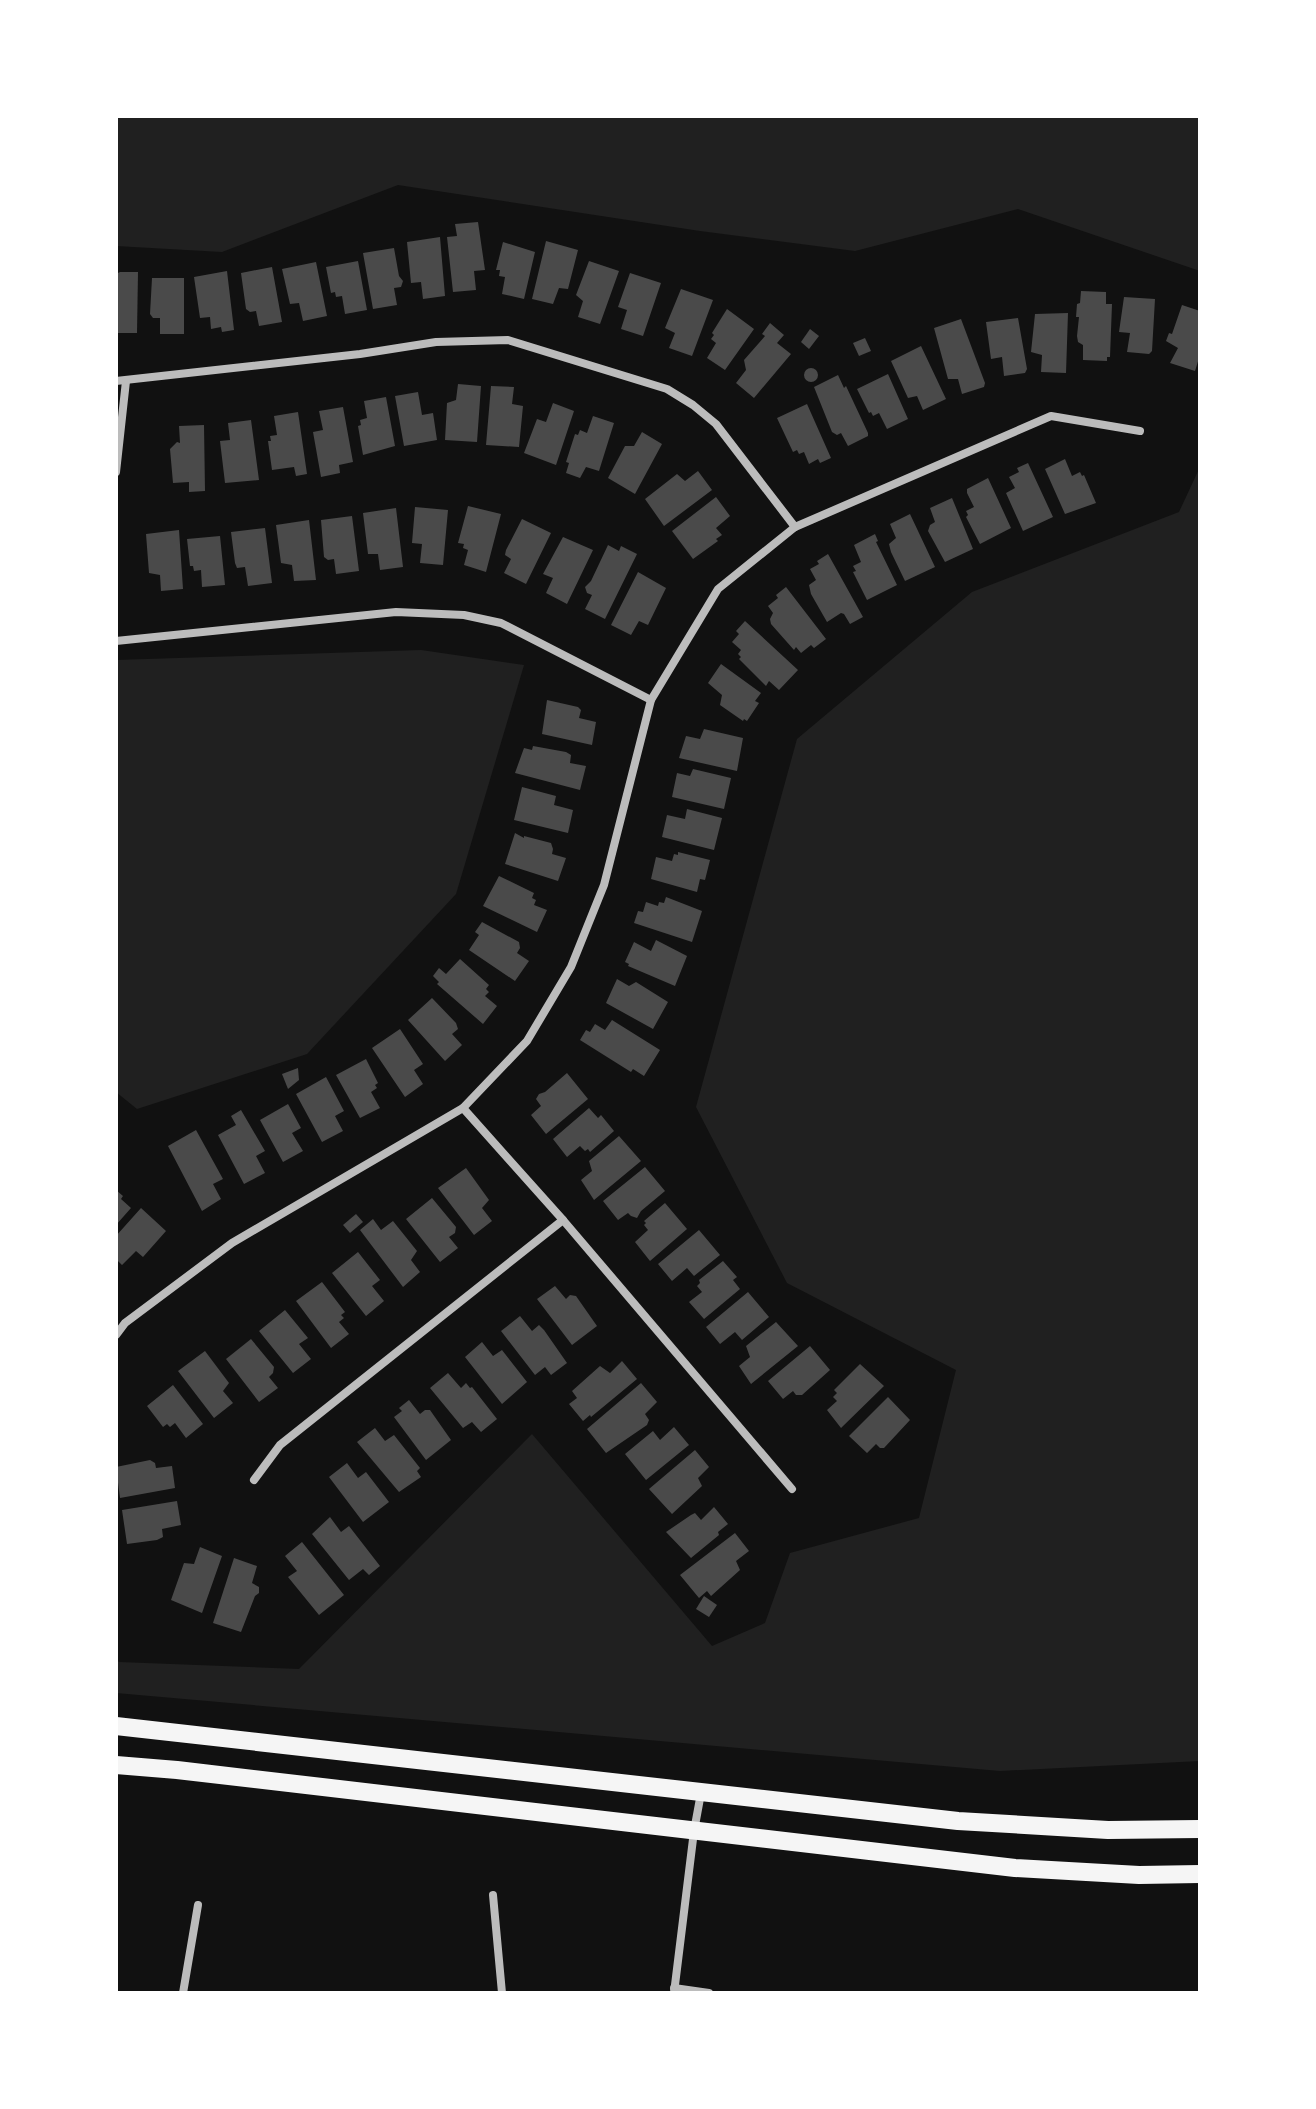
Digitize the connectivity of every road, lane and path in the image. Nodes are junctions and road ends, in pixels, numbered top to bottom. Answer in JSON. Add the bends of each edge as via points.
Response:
{"nodes":[{"id":1,"x":121,"y":381,"type":"edge"},
{"id":2,"x":1140,"y":431,"type":"dead end"},
{"id":3,"x":116,"y":472,"type":"edge"},
{"id":4,"x":795,"y":527,"type":"junction"},
{"id":5,"x":116,"y":641,"type":"edge"},
{"id":6,"x":651,"y":700,"type":"junction"},
{"id":7,"x":463,"y":1108,"type":"junction"},
{"id":8,"x":563,"y":1220,"type":"junction"},
{"id":9,"x":116,"y":1315,"type":"edge"},
{"id":10,"x":125,"y":1323,"type":"junction"},
{"id":11,"x":116,"y":1335,"type":"edge"},
{"id":12,"x":254,"y":1480,"type":"dead end"},
{"id":13,"x":792,"y":1489,"type":"dead end"},
{"id":14,"x":116,"y":1726,"type":"edge"},
{"id":15,"x":116,"y":1765,"type":"edge"},
{"id":16,"x":702,"y":1792,"type":"junction"},
{"id":17,"x":1200,"y":1829,"type":"edge"},
{"id":18,"x":694,"y":1831,"type":"junction"},
{"id":19,"x":1200,"y":1874,"type":"edge"},
{"id":20,"x":493,"y":1895,"type":"dead end"},
{"id":21,"x":198,"y":1905,"type":"dead end"},
{"id":22,"x":674,"y":1991,"type":"edge"},
{"id":23,"x":183,"y":1993,"type":"edge"},
{"id":24,"x":502,"y":1993,"type":"edge"},
{"id":25,"x":709,"y":1993,"type":"edge"}],
"edges":[{"from":1,"to":3,"type":"street"},
{"from":1,"to":4,"type":"street","via":[[436,342],[508,340],[667,389],[693,405],[716,424]]},
{"from":2,"to":4,"type":"street","via":[[1051,416]]},
{"from":4,"to":6,"type":"street","via":[[718,589]]},
{"from":5,"to":6,"type":"street","via":[[396,612],[464,615],[501,623]]},
{"from":6,"to":7,"type":"street","via":[[612,857],[581,944],[527,1041]]},
{"from":7,"to":8,"type":"street"},
{"from":7,"to":10,"type":"street","via":[[232,1243]]},
{"from":8,"to":12,"type":"street","via":[[280,1445]]},
{"from":8,"to":13,"type":"street"},
{"from":9,"to":10,"type":"street"},
{"from":10,"to":11,"type":"street"},
{"from":14,"to":16,"type":"main road"},
{"from":15,"to":18,"type":"main road"},
{"from":16,"to":17,"type":"main road","via":[[958,1821],[1108,1830]]},
{"from":16,"to":18,"type":"street"},
{"from":18,"to":19,"type":"main road","via":[[1015,1868]]},
{"from":18,"to":22,"type":"street"},
{"from":20,"to":24,"type":"street"},
{"from":21,"to":23,"type":"street"},
{"from":22,"to":25,"type":"street"}]}
